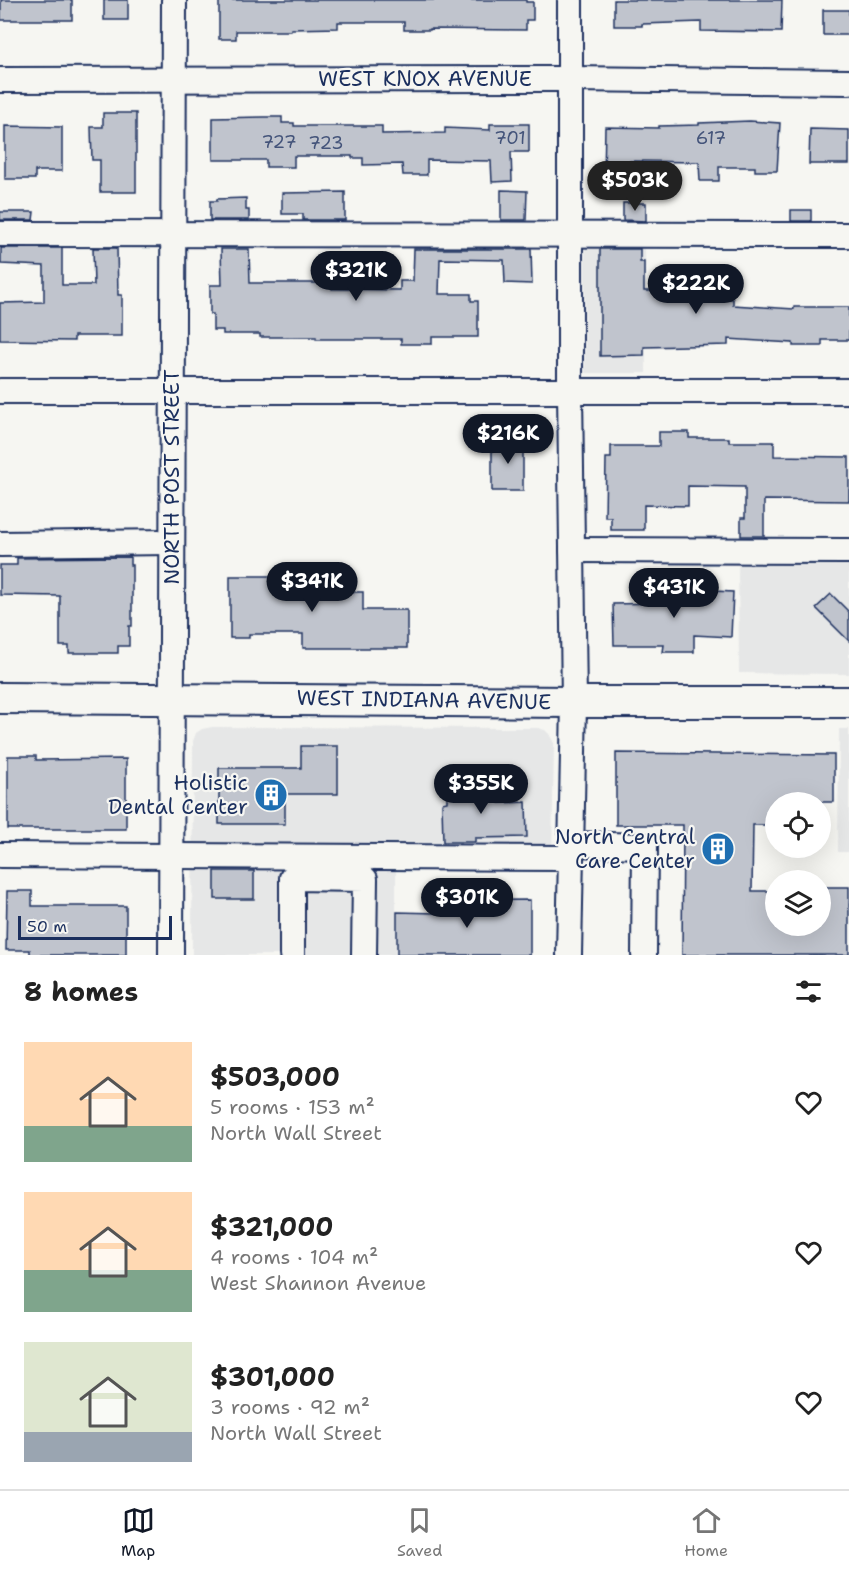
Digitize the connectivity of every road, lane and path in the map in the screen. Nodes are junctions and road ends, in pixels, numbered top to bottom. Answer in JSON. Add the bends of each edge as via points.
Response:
{"nodes":[{"id":1,"x":174,"y":0,"type":"edge"},
{"id":2,"x":570,"y":0,"type":"edge"},
{"id":3,"x":173,"y":79,"type":"junction"},
{"id":4,"x":0,"y":80,"type":"edge"},
{"id":5,"x":570,"y":80,"type":"junction"},
{"id":6,"x":849,"y":82,"type":"edge"},
{"id":7,"x":0,"y":234,"type":"edge"},
{"id":8,"x":173,"y":234,"type":"junction"},
{"id":9,"x":570,"y":235,"type":"junction"},
{"id":10,"x":849,"y":235,"type":"edge"},
{"id":11,"x":0,"y":391,"type":"edge"},
{"id":12,"x":570,"y":391,"type":"junction"},
{"id":13,"x":172,"y":392,"type":"junction"},
{"id":14,"x":849,"y":392,"type":"edge"},
{"id":15,"x":171,"y":542,"type":"junction"},
{"id":16,"x":0,"y":544,"type":"edge"},
{"id":17,"x":572,"y":550,"type":"junction"},
{"id":18,"x":849,"y":551,"type":"edge"},
{"id":19,"x":0,"y":698,"type":"edge"},
{"id":20,"x":171,"y":699,"type":"junction"},
{"id":21,"x":574,"y":702,"type":"junction"},
{"id":22,"x":849,"y":702,"type":"edge"},
{"id":23,"x":571,"y":851,"type":"junction"},
{"id":24,"x":0,"y":855,"type":"edge"},
{"id":25,"x":171,"y":856,"type":"junction"},
{"id":26,"x":171,"y":955,"type":"edge"},
{"id":27,"x":292,"y":955,"type":"edge"},
{"id":28,"x":364,"y":955,"type":"edge"},
{"id":29,"x":569,"y":955,"type":"edge"},
{"id":30,"x":644,"y":955,"type":"edge"}],
"edges":[{"from":1,"to":3,"type":"street","name":"NORTH POST STREET"},
{"from":2,"to":5,"type":"street"},
{"from":3,"to":4,"type":"street","name":"WEST KNOX AVENUE"},
{"from":3,"to":5,"type":"street","name":"WEST KNOX AVENUE"},
{"from":3,"to":8,"type":"street","name":"NORTH POST STREET"},
{"from":5,"to":6,"type":"street","name":"WEST KNOX AVENUE"},
{"from":5,"to":9,"type":"street"},
{"from":7,"to":8,"type":"street"},
{"from":8,"to":9,"type":"street"},
{"from":8,"to":13,"type":"street","name":"NORTH POST STREET"},
{"from":9,"to":10,"type":"street"},
{"from":9,"to":12,"type":"street"},
{"from":11,"to":13,"type":"street"},
{"from":12,"to":13,"type":"street"},
{"from":12,"to":14,"type":"street"},
{"from":12,"to":17,"type":"street"},
{"from":13,"to":15,"type":"street","name":"NORTH POST STREET"},
{"from":15,"to":16,"type":"street"},
{"from":15,"to":20,"type":"street","name":"NORTH POST STREET"},
{"from":17,"to":18,"type":"street"},
{"from":17,"to":21,"type":"street"},
{"from":19,"to":20,"type":"main road","name":"WEST INDIANA AVENUE"},
{"from":20,"to":21,"type":"main road","name":"WEST INDIANA AVENUE"},
{"from":20,"to":25,"type":"street","name":"NORTH POST STREET"},
{"from":21,"to":22,"type":"main road","name":"WEST INDIANA AVENUE"},
{"from":21,"to":23,"type":"street"},
{"from":23,"to":25,"type":"street"},
{"from":23,"to":29,"type":"street"},
{"from":23,"to":30,"type":"street","via":[[645,846]]},
{"from":24,"to":25,"type":"street"},
{"from":25,"to":26,"type":"street","name":"NORTH POST STREET"},
{"from":27,"to":28,"type":"street","via":[[292,878],[364,879]]}]}
